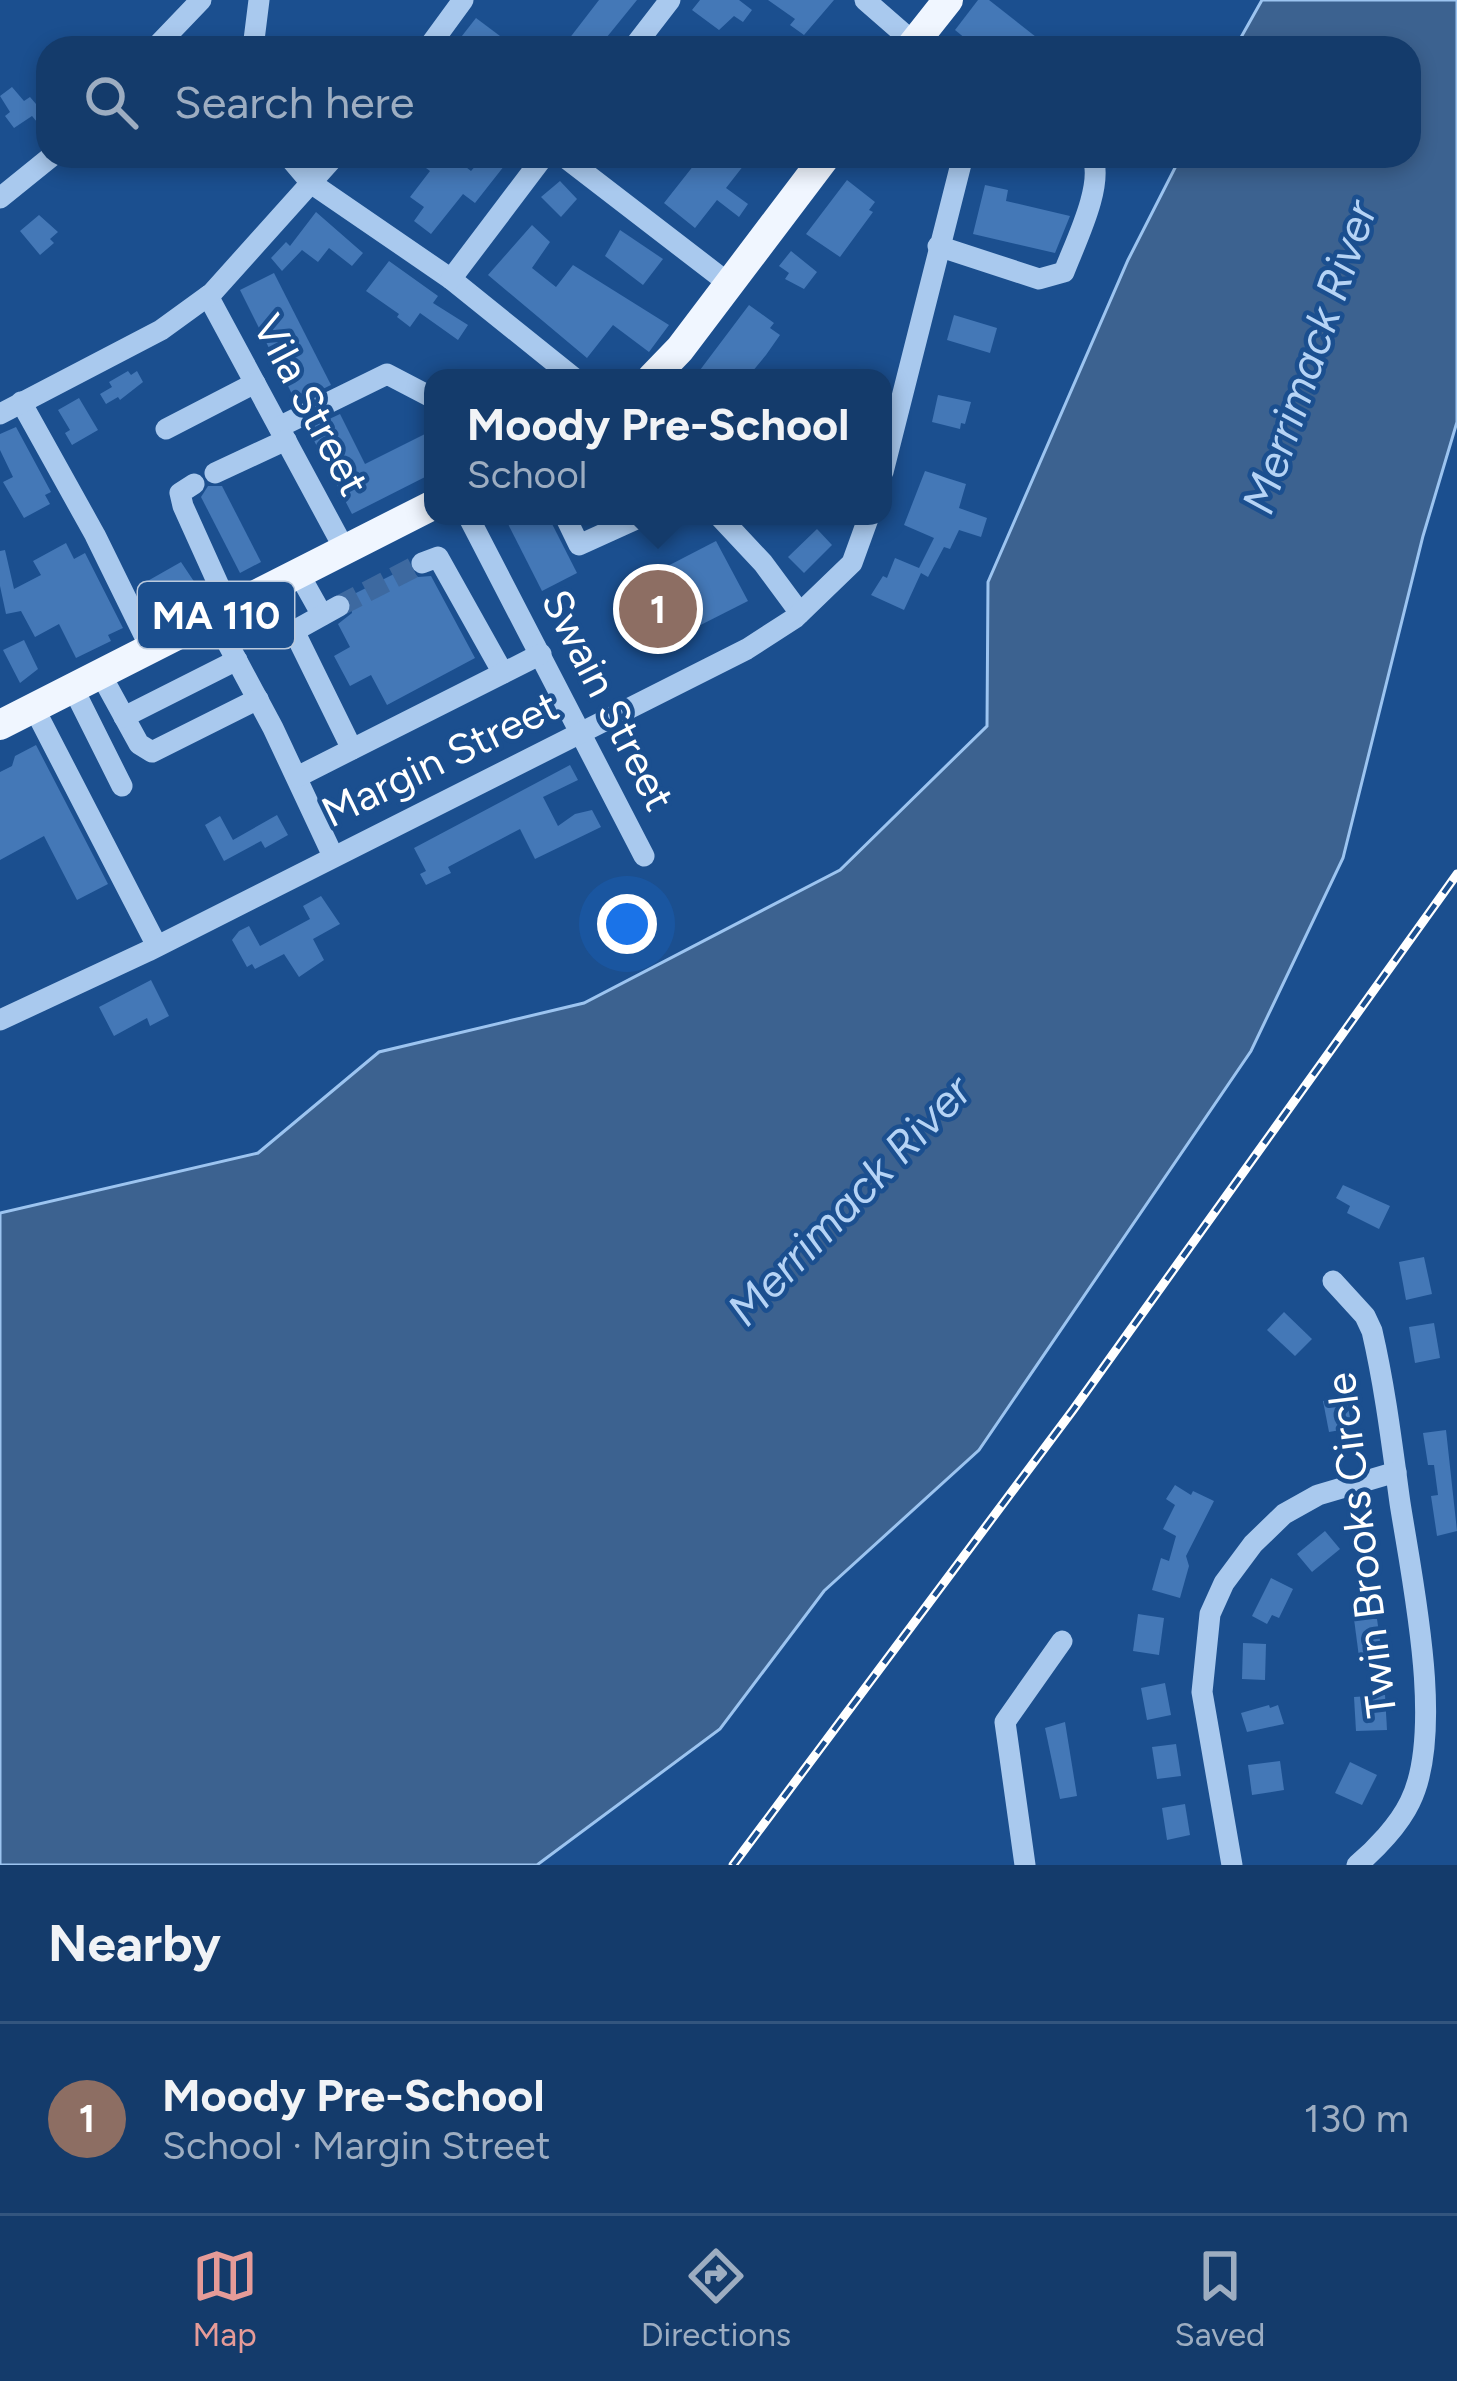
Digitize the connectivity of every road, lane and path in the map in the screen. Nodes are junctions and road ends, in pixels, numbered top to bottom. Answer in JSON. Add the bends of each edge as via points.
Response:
{"nodes":[{"id":1,"x":201,"y":0,"type":"edge"},
{"id":2,"x":259,"y":0,"type":"edge"},
{"id":3,"x":463,"y":0,"type":"edge"},
{"id":4,"x":670,"y":0,"type":"edge"},
{"id":5,"x":865,"y":0,"type":"edge"},
{"id":6,"x":948,"y":0,"type":"edge"},
{"id":7,"x":166,"y":36,"type":"edge"},
{"id":8,"x":254,"y":36,"type":"edge"},
{"id":9,"x":437,"y":36,"type":"edge"},
{"id":10,"x":642,"y":36,"type":"edge"},
{"id":11,"x":903,"y":36,"type":"edge"},
{"id":12,"x":922,"y":36,"type":"edge"},
{"id":13,"x":37,"y":168,"type":"edge"},
{"id":14,"x":298,"y":168,"type":"edge"},
{"id":15,"x":324,"y":168,"type":"edge"},
{"id":16,"x":535,"y":168,"type":"edge"},
{"id":17,"x":579,"y":168,"type":"edge"},
{"id":18,"x":817,"y":168,"type":"edge"},
{"id":19,"x":960,"y":168,"type":"edge"},
{"id":20,"x":1096,"y":168,"type":"edge"},
{"id":21,"x":311,"y":183,"type":"junction"},
{"id":22,"x":0,"y":198,"type":"edge"},
{"id":23,"x":938,"y":246,"type":"junction"},
{"id":24,"x":451,"y":279,"type":"junction"},
{"id":25,"x":728,"y":283,"type":"junction"},
{"id":26,"x":208,"y":296,"type":"junction"},
{"id":27,"x":563,"y":369,"type":"edge"},
{"id":28,"x":661,"y":369,"type":"edge"},
{"id":29,"x":255,"y":383,"type":"junction"},
{"id":30,"x":424,"y":393,"type":"edge"},
{"id":31,"x":21,"y":402,"type":"junction"},
{"id":32,"x":0,"y":414,"type":"edge"},
{"id":33,"x":166,"y":429,"type":"dead end"},
{"id":34,"x":282,"y":434,"type":"junction"},
{"id":35,"x":892,"y":442,"type":"edge"},
{"id":36,"x":215,"y":473,"type":"dead end"},
{"id":37,"x":194,"y":484,"type":"dead end"},
{"id":38,"x":424,"y":510,"type":"edge"},
{"id":39,"x":473,"y":525,"type":"edge"},
{"id":40,"x":569,"y":525,"type":"edge"},
{"id":41,"x":623,"y":525,"type":"edge"},
{"id":42,"x":728,"y":525,"type":"edge"},
{"id":43,"x":866,"y":525,"type":"edge"},
{"id":44,"x":345,"y":550,"type":"junction"},
{"id":45,"x":422,"y":563,"type":"dead end"},
{"id":46,"x":298,"y":574,"type":"junction"},
{"id":47,"x":221,"y":612,"type":"junction"},
{"id":48,"x":800,"y":613,"type":"junction"},
{"id":49,"x":150,"y":647,"type":"junction"},
{"id":50,"x":541,"y":654,"type":"junction"},
{"id":51,"x":237,"y":661,"type":"junction"},
{"id":52,"x":503,"y":673,"type":"junction"},
{"id":53,"x":87,"y":680,"type":"junction"},
{"id":54,"x":258,"y":699,"type":"junction"},
{"id":55,"x":34,"y":707,"type":"junction"},
{"id":56,"x":124,"y":718,"type":"junction"},
{"id":57,"x":0,"y":725,"type":"edge"},
{"id":58,"x":582,"y":733,"type":"junction"},
{"id":59,"x":352,"y":749,"type":"junction"},
{"id":60,"x":297,"y":777,"type":"junction"},
{"id":61,"x":122,"y":786,"type":"dead end"},
{"id":62,"x":333,"y":856,"type":"junction"},
{"id":63,"x":644,"y":856,"type":"dead end"},
{"id":64,"x":157,"y":946,"type":"junction"},
{"id":65,"x":0,"y":1020,"type":"edge"},
{"id":66,"x":1333,"y":1281,"type":"dead end"},
{"id":67,"x":1396,"y":1472,"type":"junction"},
{"id":68,"x":1062,"y":1641,"type":"dead end"},
{"id":69,"x":1025,"y":1865,"type":"edge"},
{"id":70,"x":1232,"y":1865,"type":"edge"},
{"id":71,"x":1357,"y":1865,"type":"edge"}],
"edges":[{"from":1,"to":7,"type":"street"},
{"from":2,"to":8,"type":"street"},
{"from":3,"to":9,"type":"street"},
{"from":4,"to":10,"type":"street"},
{"from":5,"to":11,"type":"street"},
{"from":6,"to":12,"type":"main road"},
{"from":13,"to":22,"type":"street"},
{"from":14,"to":21,"type":"street"},
{"from":15,"to":21,"type":"street"},
{"from":16,"to":24,"type":"street"},
{"from":17,"to":25,"type":"street"},
{"from":18,"to":25,"type":"main road"},
{"from":19,"to":23,"type":"street"},
{"from":20,"to":23,"type":"street","via":[[1064,272],[1039,279]]},
{"from":21,"to":24,"type":"street"},
{"from":21,"to":26,"type":"street"},
{"from":23,"to":35,"type":"street"},
{"from":24,"to":27,"type":"street"},
{"from":25,"to":28,"type":"main road"},
{"from":26,"to":29,"type":"street","name":"Vila Street"},
{"from":26,"to":31,"type":"street","via":[[161,330]]},
{"from":29,"to":33,"type":"street"},
{"from":29,"to":34,"type":"street","name":"Vila Street"},
{"from":30,"to":34,"type":"street","via":[[387,374]]},
{"from":31,"to":32,"type":"street"},
{"from":31,"to":49,"type":"street"},
{"from":34,"to":36,"type":"street"},
{"from":34,"to":44,"type":"street","name":"Vila Street"},
{"from":37,"to":47,"type":"street","via":[[180,493]]},
{"from":38,"to":44,"type":"main road","number":"MA 110"},
{"from":39,"to":50,"type":"street","name":"Swain Street"},
{"from":40,"to":41,"type":"street","via":[[579,545]]},
{"from":42,"to":48,"type":"street"},
{"from":43,"to":48,"type":"street","name":"Margin Street","via":[[852,563]]},
{"from":44,"to":46,"type":"main road","number":"MA 110"},
{"from":45,"to":52,"type":"street","via":[[437,556]]},
{"from":46,"to":47,"type":"main road","number":"MA 110"},
{"from":46,"to":59,"type":"street","via":[[330,610],[294,631]]},
{"from":47,"to":49,"type":"main road","number":"MA 110"},
{"from":47,"to":51,"type":"street"},
{"from":48,"to":58,"type":"street","name":"Margin Street"},
{"from":49,"to":53,"type":"main road","number":"MA 110"},
{"from":50,"to":52,"type":"street"},
{"from":50,"to":58,"type":"street","name":"Swain Street"},
{"from":51,"to":54,"type":"street"},
{"from":51,"to":56,"type":"street"},
{"from":52,"to":59,"type":"street"},
{"from":53,"to":55,"type":"main road","number":"MA 110"},
{"from":53,"to":56,"type":"street"},
{"from":53,"to":61,"type":"street"},
{"from":54,"to":56,"type":"street","via":[[152,752]]},
{"from":54,"to":60,"type":"street"},
{"from":55,"to":57,"type":"main road","number":"MA 110"},
{"from":55,"to":64,"type":"street"},
{"from":58,"to":62,"type":"street","name":"Margin Street"},
{"from":58,"to":63,"type":"street","name":"Swain Street"},
{"from":59,"to":60,"type":"street"},
{"from":60,"to":62,"type":"street"},
{"from":62,"to":64,"type":"street","name":"Margin Street"},
{"from":64,"to":65,"type":"street","name":"Margin Street"},
{"from":66,"to":67,"type":"street","name":"Twin Brooks Circle","via":[[1372,1330]]},
{"from":67,"to":70,"type":"street","via":[[1284,1514],[1224,1583],[1210,1614],[1202,1693]]},
{"from":67,"to":71,"type":"street","name":"Twin Brooks Circle","via":[[1417,1613],[1424,1739],[1411,1802]]},
{"from":68,"to":69,"type":"street","via":[[1005,1721]]}]}
